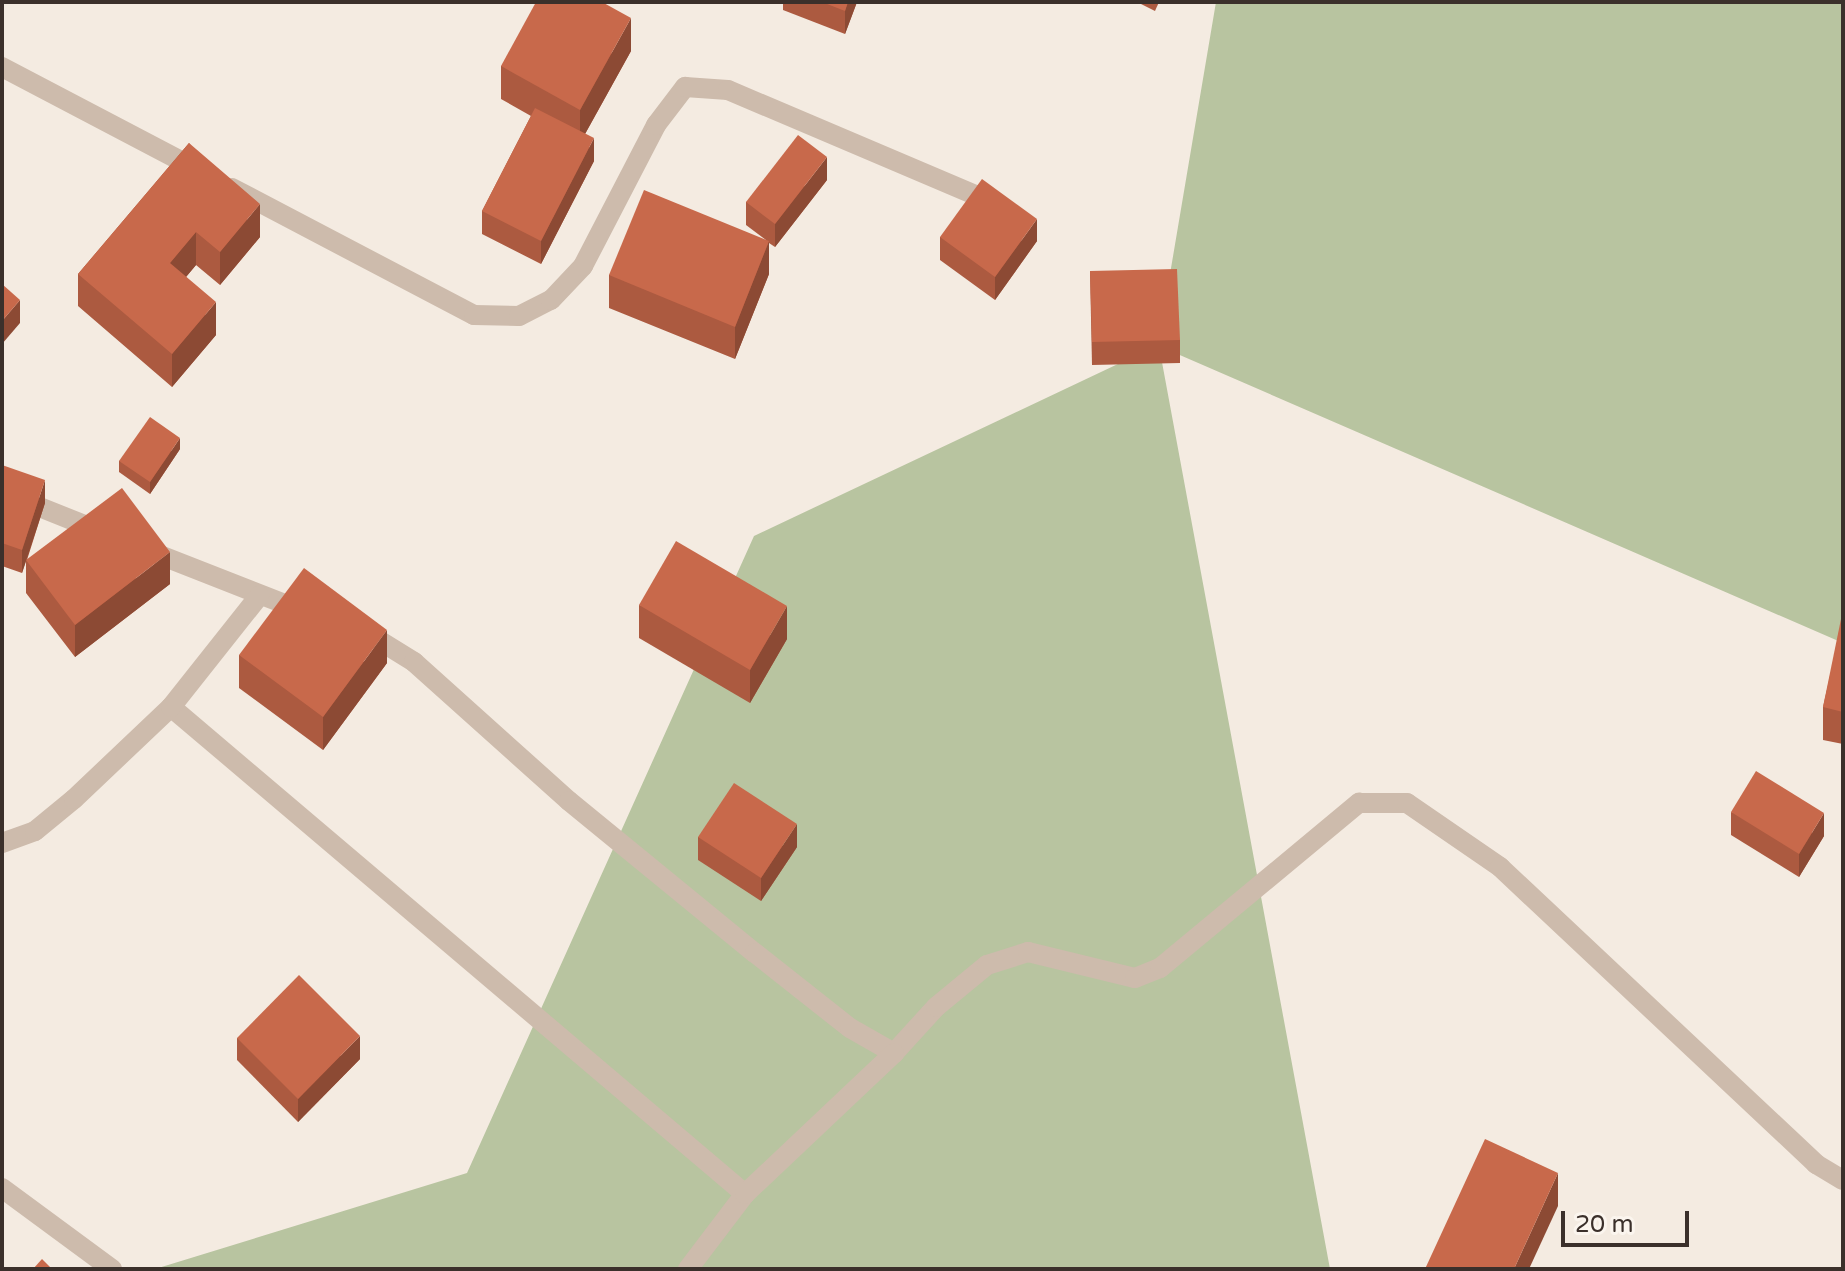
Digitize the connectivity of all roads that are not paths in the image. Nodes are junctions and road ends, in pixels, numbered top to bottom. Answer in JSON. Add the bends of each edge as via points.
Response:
{"nodes":[{"id":1,"x":2,"y":67,"type":"edge"},
{"id":2,"x":1017,"y":212,"type":"edge"},
{"id":3,"x":2,"y":492,"type":"edge"},
{"id":4,"x":259,"y":596,"type":"junction"},
{"id":5,"x":171,"y":707,"type":"junction"},
{"id":6,"x":2,"y":843,"type":"edge"},
{"id":7,"x":894,"y":1053,"type":"junction"},
{"id":8,"x":1843,"y":1180,"type":"edge"},
{"id":9,"x":2,"y":1188,"type":"edge"},
{"id":10,"x":745,"y":1194,"type":"junction"},
{"id":11,"x":112,"y":1269,"type":"edge"},
{"id":12,"x":688,"y":1269,"type":"edge"}],
"edges":[{"from":1,"to":2,"type":"street","via":[[474,315],[519,316],[551,300],[583,266],[656,125],[685,87],[728,90]]},
{"from":3,"to":4,"type":"street"},
{"from":4,"to":5,"type":"street"},
{"from":4,"to":7,"type":"street","via":[[369,632],[414,662],[569,801],[755,953],[850,1028]]},
{"from":5,"to":6,"type":"street","via":[[35,831]]},
{"from":5,"to":10,"type":"street"},
{"from":7,"to":8,"type":"street","via":[[936,1007],[987,965],[1028,952],[1135,978],[1160,968],[1359,803],[1407,803],[1500,867],[1816,1164]]},
{"from":7,"to":10,"type":"street"},
{"from":9,"to":11,"type":"street"},
{"from":10,"to":12,"type":"street"}]}
